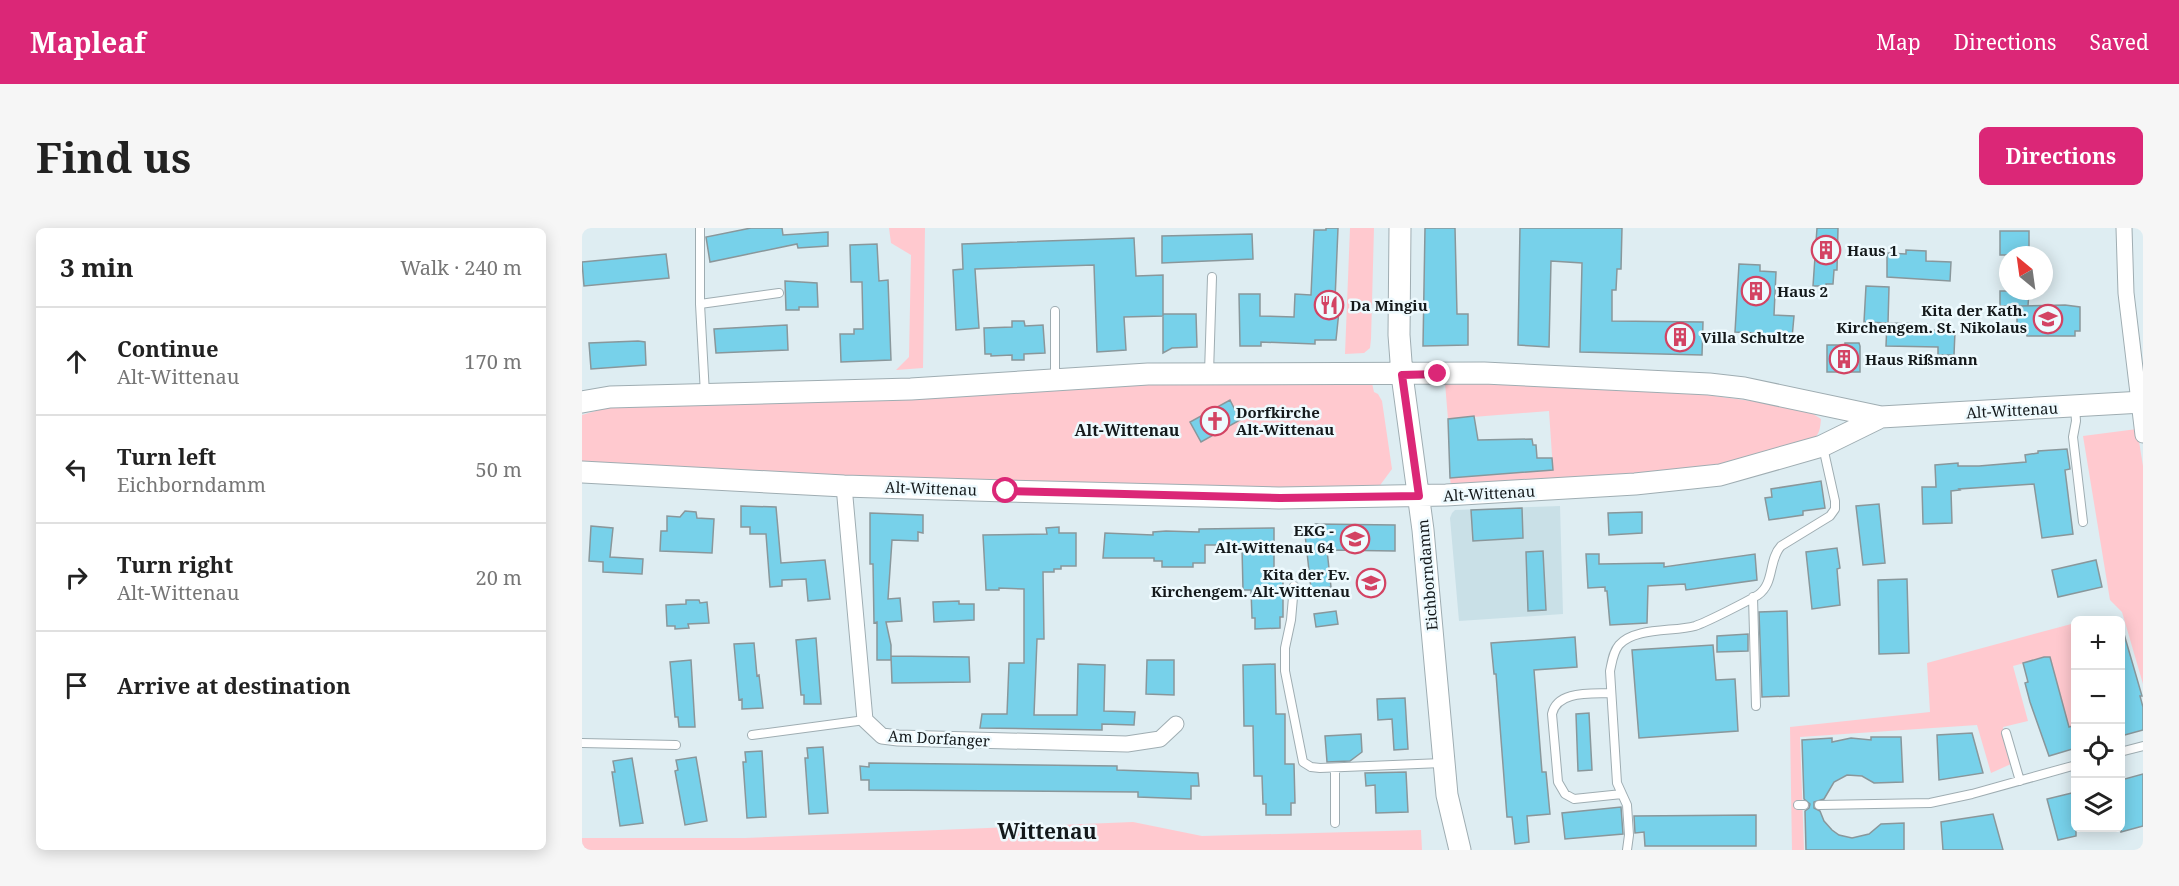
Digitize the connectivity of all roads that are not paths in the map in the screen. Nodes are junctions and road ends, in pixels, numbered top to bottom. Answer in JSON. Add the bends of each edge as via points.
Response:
{"nodes":[{"id":1,"x":700,"y":228,"type":"edge"},
{"id":2,"x":1400,"y":228,"type":"edge"},
{"id":3,"x":2124,"y":228,"type":"edge"},
{"id":4,"x":1212,"y":277,"type":"dead end"},
{"id":5,"x":779,"y":293,"type":"dead end"},
{"id":6,"x":700,"y":304,"type":"junction"},
{"id":7,"x":1055,"y":311,"type":"dead end"},
{"id":8,"x":1209,"y":375,"type":"junction"},
{"id":9,"x":1402,"y":375,"type":"junction"},
{"id":10,"x":1055,"y":380,"type":"junction"},
{"id":11,"x":705,"y":395,"type":"junction"},
{"id":12,"x":582,"y":402,"type":"edge"},
{"id":13,"x":2141,"y":402,"type":"edge"},
{"id":14,"x":2075,"y":407,"type":"junction"},
{"id":15,"x":1881,"y":417,"type":"junction"},
{"id":16,"x":2143,"y":435,"type":"edge"},
{"id":17,"x":1822,"y":446,"type":"junction"},
{"id":18,"x":582,"y":472,"type":"edge"},
{"id":19,"x":844,"y":486,"type":"junction"},
{"id":20,"x":1419,"y":496,"type":"junction"},
{"id":21,"x":2083,"y":522,"type":"dead end"},
{"id":22,"x":1294,"y":586,"type":"dead end"},
{"id":23,"x":1753,"y":597,"type":"junction"},
{"id":24,"x":1611,"y":693,"type":"junction"},
{"id":25,"x":1756,"y":706,"type":"dead end"},
{"id":26,"x":865,"y":720,"type":"junction"},
{"id":27,"x":1176,"y":724,"type":"dead end"},
{"id":28,"x":2006,"y":733,"type":"dead end"},
{"id":29,"x":752,"y":735,"type":"dead end"},
{"id":30,"x":582,"y":743,"type":"edge"},
{"id":31,"x":676,"y":744,"type":"dead end"},
{"id":32,"x":2143,"y":746,"type":"edge"},
{"id":33,"x":2125,"y":751,"type":"edge"},
{"id":34,"x":1443,"y":763,"type":"junction"},
{"id":35,"x":2071,"y":766,"type":"edge"},
{"id":36,"x":1335,"y":768,"type":"junction"},
{"id":37,"x":2020,"y":781,"type":"junction"},
{"id":38,"x":1622,"y":794,"type":"junction"},
{"id":39,"x":1820,"y":805,"type":"dead end"},
{"id":40,"x":1335,"y":823,"type":"dead end"},
{"id":41,"x":1460,"y":850,"type":"edge"},
{"id":42,"x":1627,"y":850,"type":"edge"}],
"edges":[{"from":1,"to":6,"type":"lane"},
{"from":2,"to":9,"type":"main road","name":"Eichborndamm"},
{"from":3,"to":13,"type":"street","via":[[2126,293]]},
{"from":4,"to":8,"type":"lane"},
{"from":5,"to":6,"type":"lane"},
{"from":6,"to":11,"type":"lane"},
{"from":7,"to":10,"type":"lane"},
{"from":8,"to":9,"type":"main road","name":"Alt-Wittenau"},
{"from":8,"to":10,"type":"main road","name":"Alt-Wittenau"},
{"from":9,"to":15,"type":"main road","name":"Alt-Wittenau","via":[[1484,374],[1709,384]]},
{"from":9,"to":20,"type":"main road","name":"Eichborndamm"},
{"from":10,"to":11,"type":"main road","name":"Alt-Wittenau"},
{"from":11,"to":12,"type":"main road","name":"Alt-Wittenau","via":[[610,397]]},
{"from":13,"to":14,"type":"main road","name":"Alt-Wittenau"},
{"from":13,"to":16,"type":"street"},
{"from":14,"to":15,"type":"main road","name":"Alt-Wittenau"},
{"from":14,"to":21,"type":"lane","via":[[2073,437]]},
{"from":15,"to":17,"type":"main road","name":"Alt-Wittenau"},
{"from":17,"to":20,"type":"main road","name":"Alt-Wittenau","via":[[1720,475],[1635,484]]},
{"from":17,"to":23,"type":"lane","via":[[1835,509],[1775,552],[1766,586]]},
{"from":18,"to":19,"type":"main road","name":"Alt-Wittenau"},
{"from":19,"to":20,"type":"main road","name":"Alt-Wittenau","via":[[1280,498]]},
{"from":19,"to":26,"type":"street"},
{"from":20,"to":34,"type":"main road","name":"Eichborndamm"},
{"from":22,"to":36,"type":"lane","via":[[1285,671],[1301,758],[1311,767]]},
{"from":23,"to":24,"type":"lane","via":[[1696,626],[1627,639],[1615,653],[1610,671]]},
{"from":23,"to":25,"type":"lane"},
{"from":24,"to":38,"type":"lane","via":[[1617,783]]},
{"from":24,"to":38,"type":"lane","via":[[1570,696],[1553,706],[1558,782],[1565,794],[1574,799]]},
{"from":26,"to":27,"type":"street","name":"Am Dorfanger","via":[[882,736],[898,738],[1127,744],[1160,739]]},
{"from":26,"to":29,"type":"lane"},
{"from":28,"to":37,"type":"lane"},
{"from":30,"to":31,"type":"lane"},
{"from":32,"to":33,"type":"lane"},
{"from":34,"to":36,"type":"lane"},
{"from":34,"to":41,"type":"main road","name":"Eichborndamm"},
{"from":35,"to":37,"type":"lane"},
{"from":36,"to":40,"type":"lane"},
{"from":37,"to":39,"type":"lane","via":[[1930,803]]},
{"from":38,"to":42,"type":"lane","via":[[1627,805]]}]}
